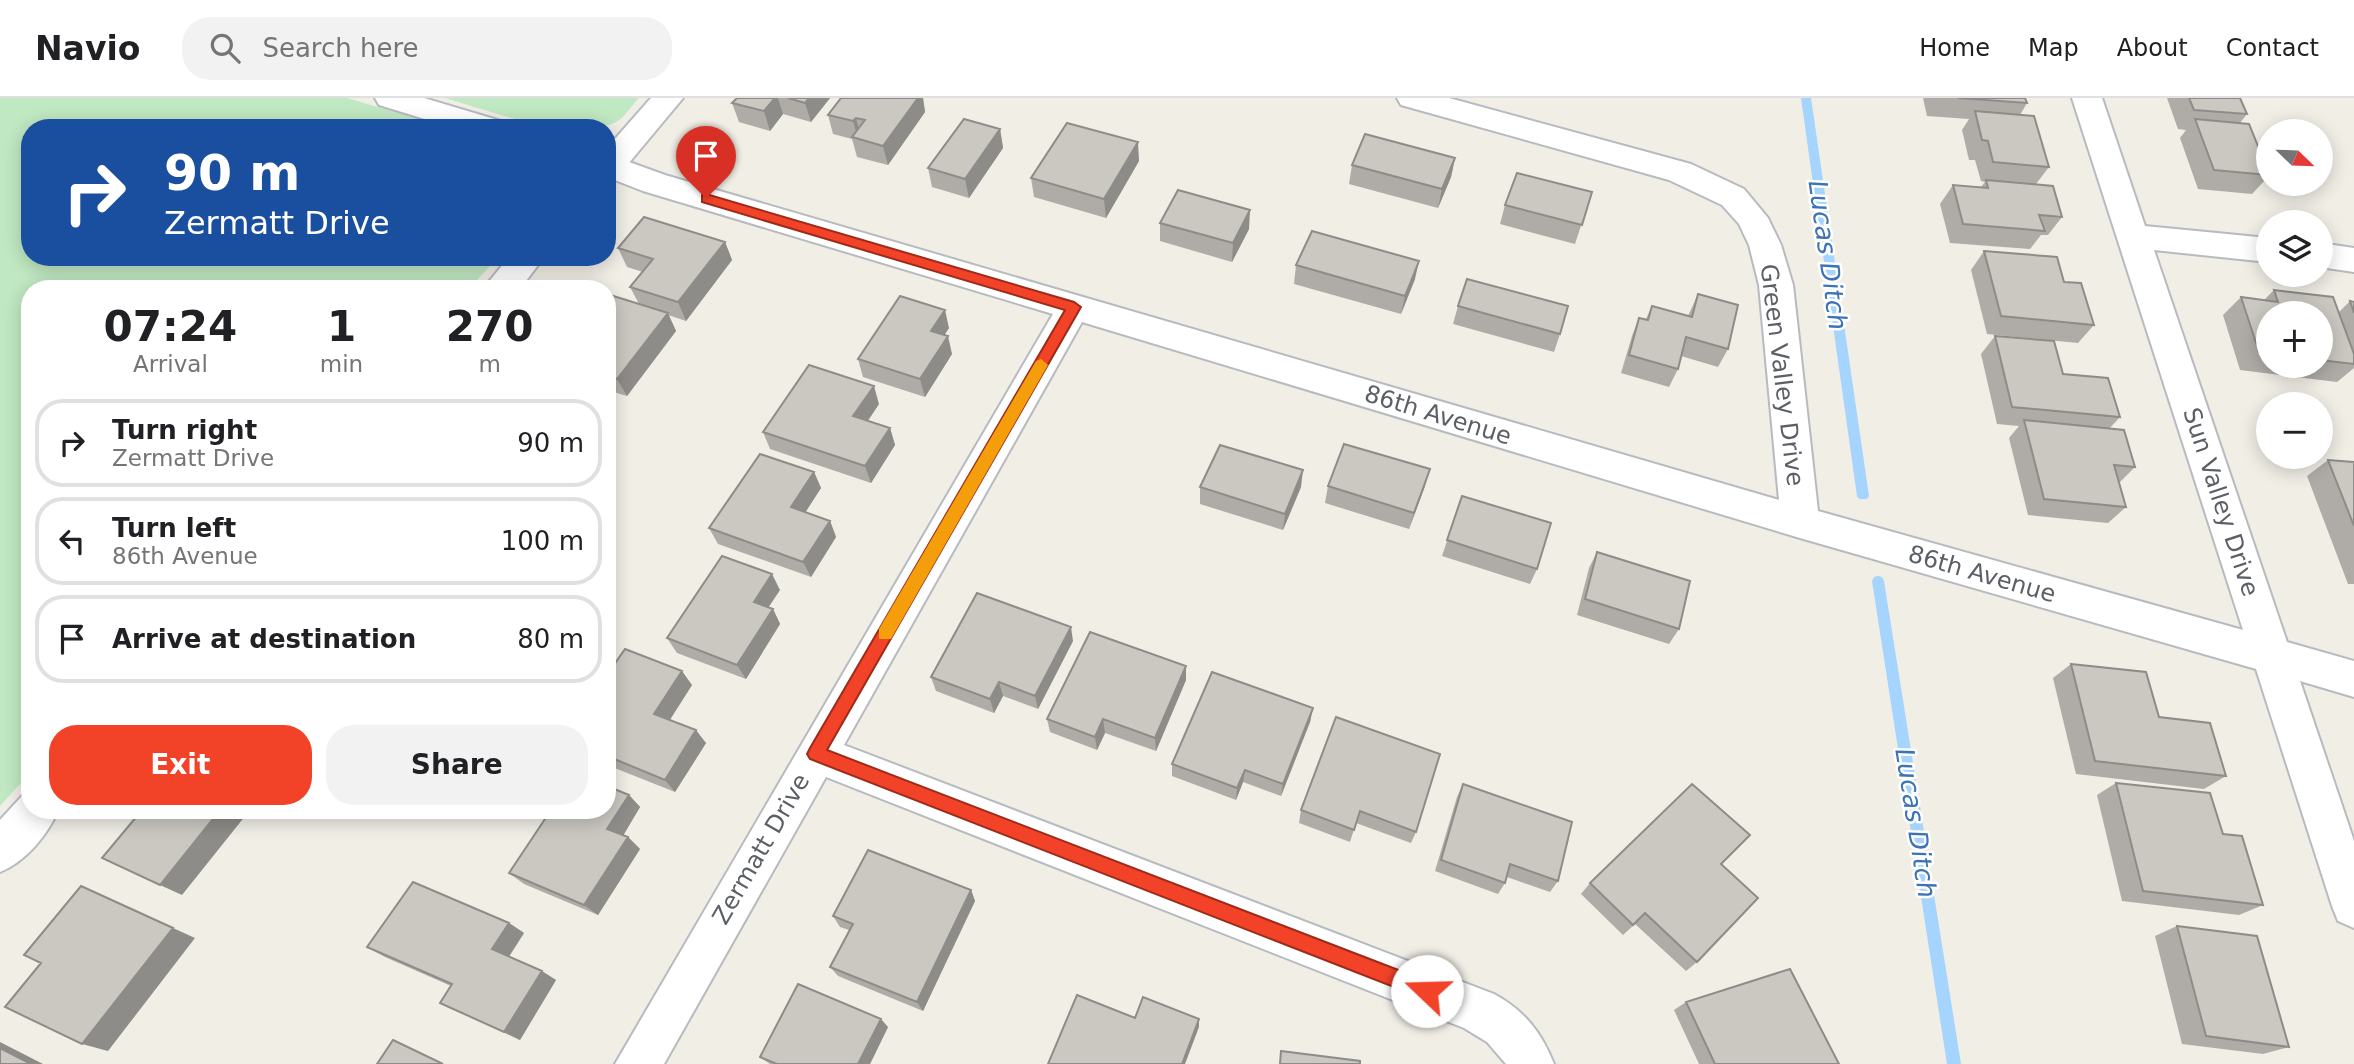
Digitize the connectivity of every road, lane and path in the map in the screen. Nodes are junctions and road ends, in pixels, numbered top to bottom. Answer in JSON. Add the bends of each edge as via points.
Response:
{"nodes":[{"id":1,"x":390,"y":98,"type":"edge"},
{"id":2,"x":668,"y":98,"type":"edge"},
{"id":3,"x":1412,"y":98,"type":"edge"},
{"id":4,"x":2087,"y":98,"type":"edge"},
{"id":5,"x":460,"y":119,"type":"edge"},
{"id":6,"x":616,"y":157,"type":"edge"},
{"id":7,"x":616,"y":169,"type":"edge"},
{"id":8,"x":2132,"y":236,"type":"junction"},
{"id":9,"x":2256,"y":249,"type":"edge"},
{"id":10,"x":2333,"y":257,"type":"edge"},
{"id":11,"x":2354,"y":260,"type":"edge"},
{"id":12,"x":520,"y":266,"type":"edge"},
{"id":13,"x":508,"y":280,"type":"edge"},
{"id":14,"x":1074,"y":307,"type":"junction"},
{"id":15,"x":1800,"y":522,"type":"junction"},
{"id":16,"x":2272,"y":655,"type":"junction"},
{"id":17,"x":2354,"y":679,"type":"edge"},
{"id":18,"x":816,"y":754,"type":"junction"},
{"id":19,"x":29,"y":819,"type":"edge"},
{"id":20,"x":0,"y":851,"type":"edge"},
{"id":21,"x":2354,"y":906,"type":"edge"},
{"id":22,"x":638,"y":1064,"type":"edge"},
{"id":23,"x":1531,"y":1064,"type":"edge"}],
"edges":[{"from":1,"to":5,"type":"street"},
{"from":2,"to":6,"type":"street"},
{"from":3,"to":15,"type":"street","name":"Green Valley Drive","via":[[1680,172],[1734,197],[1752,218],[1776,285]]},
{"from":4,"to":8,"type":"street","name":"Sun Valley Drive"},
{"from":7,"to":14,"type":"street","name":"86th Avenue"},
{"from":8,"to":9,"type":"street"},
{"from":8,"to":16,"type":"street","name":"Sun Valley Drive"},
{"from":10,"to":11,"type":"street"},
{"from":12,"to":13,"type":"street"},
{"from":14,"to":15,"type":"street","name":"86th Avenue"},
{"from":14,"to":18,"type":"street","name":"Zermatt Drive"},
{"from":15,"to":16,"type":"street","name":"86th Avenue"},
{"from":16,"to":17,"type":"street","name":"86th Avenue"},
{"from":16,"to":21,"type":"street","name":"Sun Valley Drive"},
{"from":18,"to":22,"type":"street","name":"Zermatt Drive"},
{"from":18,"to":23,"type":"street","via":[[1478,1010],[1503,1023],[1521,1041]]},
{"from":19,"to":20,"type":"street"}]}
